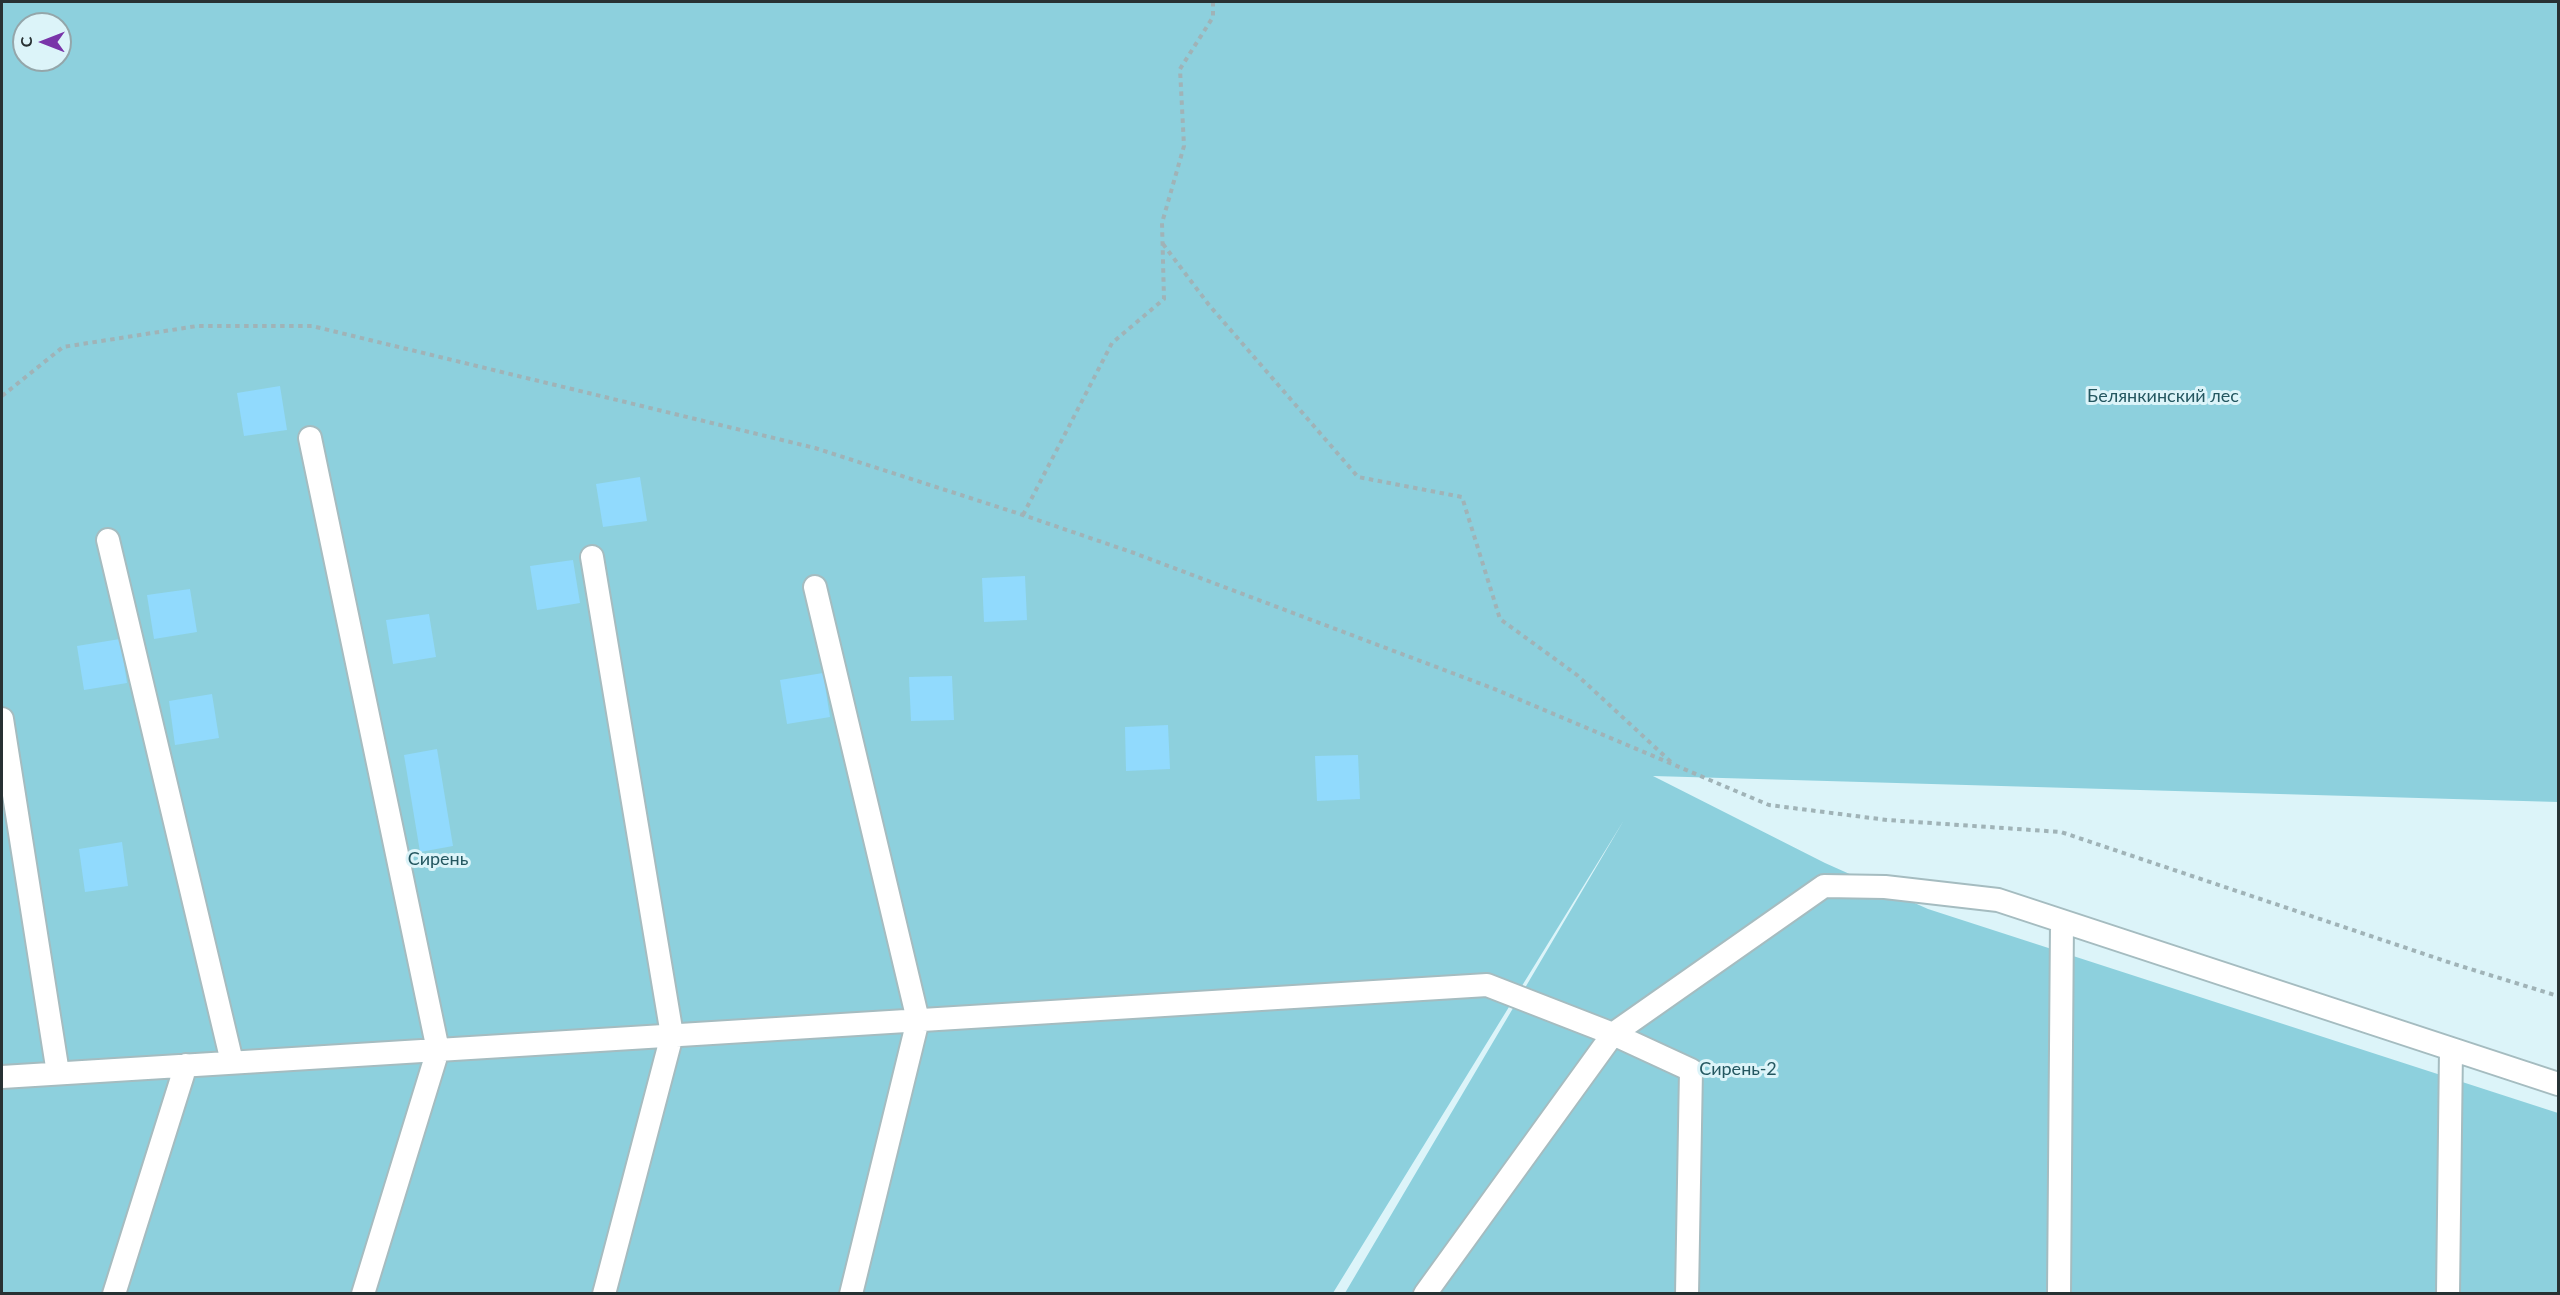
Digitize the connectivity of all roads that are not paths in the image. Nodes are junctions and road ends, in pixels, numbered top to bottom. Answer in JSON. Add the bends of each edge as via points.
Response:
{"nodes":[{"id":1,"x":310,"y":438,"type":"dead end"},
{"id":2,"x":108,"y":540,"type":"dead end"},
{"id":3,"x":592,"y":557,"type":"dead end"},
{"id":4,"x":814,"y":587,"type":"dead end"},
{"id":5,"x":2,"y":719,"type":"edge"},
{"id":6,"x":2062,"y":921,"type":"junction"},
{"id":7,"x":918,"y":1020,"type":"junction"},
{"id":8,"x":1613,"y":1034,"type":"junction"},
{"id":9,"x":672,"y":1035,"type":"junction"},
{"id":10,"x":2451,"y":1049,"type":"junction"},
{"id":11,"x":438,"y":1050,"type":"junction"},
{"id":12,"x":232,"y":1062,"type":"junction"},
{"id":13,"x":186,"y":1065,"type":"junction"},
{"id":14,"x":58,"y":1073,"type":"junction"},
{"id":15,"x":2,"y":1077,"type":"edge"},
{"id":16,"x":2559,"y":1084,"type":"edge"},
{"id":17,"x":114,"y":1293,"type":"edge"},
{"id":18,"x":363,"y":1293,"type":"edge"},
{"id":19,"x":604,"y":1293,"type":"edge"},
{"id":20,"x":851,"y":1293,"type":"edge"},
{"id":21,"x":1425,"y":1293,"type":"edge"},
{"id":22,"x":1687,"y":1293,"type":"edge"},
{"id":23,"x":2059,"y":1293,"type":"edge"},
{"id":24,"x":2448,"y":1293,"type":"edge"}],
"edges":[{"from":1,"to":11,"type":"lane"},
{"from":2,"to":12,"type":"lane"},
{"from":3,"to":9,"type":"lane"},
{"from":4,"to":7,"type":"lane"},
{"from":5,"to":14,"type":"lane"},
{"from":6,"to":8,"type":"lane","via":[[1998,900],[1885,887],[1824,886]]},
{"from":6,"to":10,"type":"lane"},
{"from":6,"to":23,"type":"lane"},
{"from":7,"to":8,"type":"lane","via":[[1487,985]]},
{"from":7,"to":9,"type":"lane"},
{"from":7,"to":20,"type":"lane"},
{"from":8,"to":21,"type":"lane"},
{"from":8,"to":22,"type":"lane","via":[[1691,1070]]},
{"from":9,"to":11,"type":"lane"},
{"from":9,"to":19,"type":"lane"},
{"from":10,"to":16,"type":"lane"},
{"from":10,"to":24,"type":"lane"},
{"from":11,"to":12,"type":"lane"},
{"from":11,"to":18,"type":"lane"},
{"from":12,"to":13,"type":"lane"},
{"from":13,"to":14,"type":"lane"},
{"from":13,"to":17,"type":"lane"},
{"from":14,"to":15,"type":"lane"}]}
